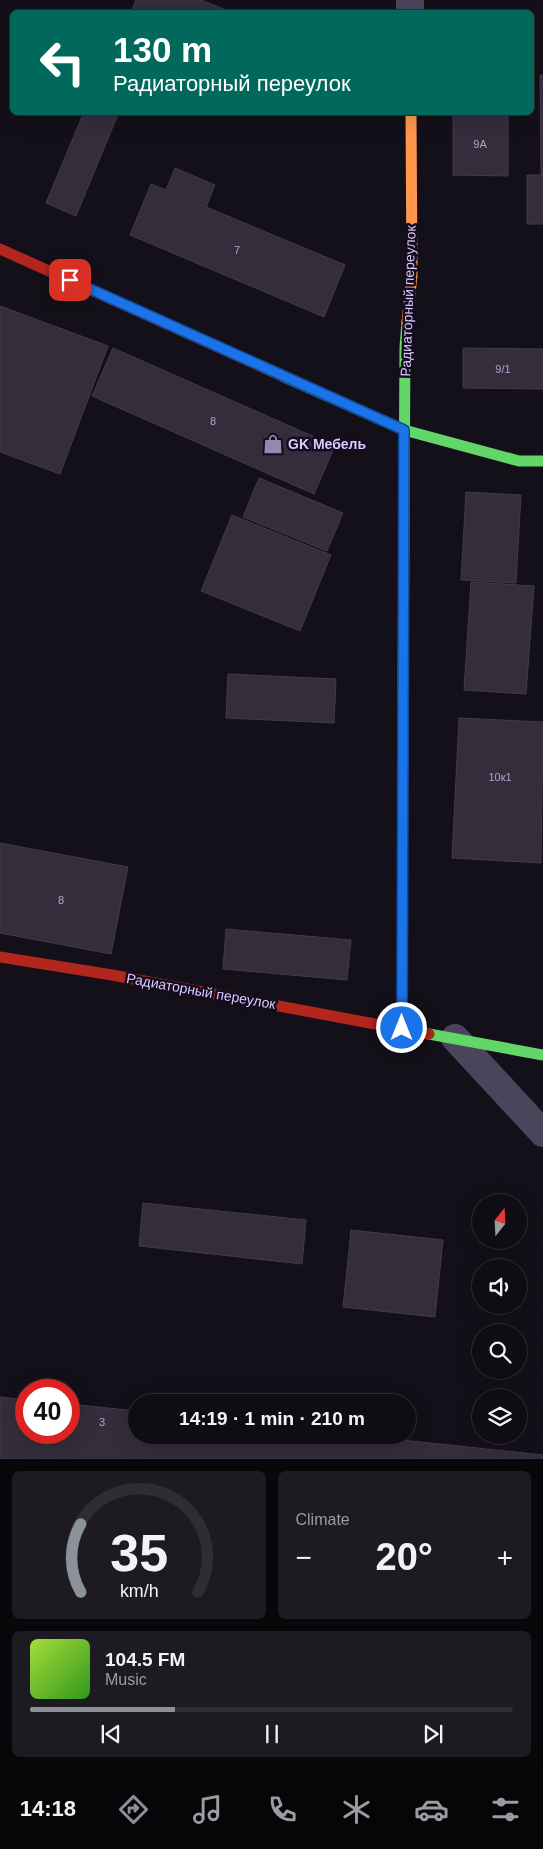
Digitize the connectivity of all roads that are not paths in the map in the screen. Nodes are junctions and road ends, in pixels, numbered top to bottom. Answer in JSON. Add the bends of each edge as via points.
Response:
{"nodes":[{"id":1,"x":411,"y":115,"type":"edge"},
{"id":2,"x":0,"y":249,"type":"edge"},
{"id":3,"x":404,"y":430,"type":"junction"},
{"id":4,"x":543,"y":461,"type":"edge"},
{"id":5,"x":0,"y":957,"type":"edge"},
{"id":6,"x":402,"y":1028,"type":"junction"},
{"id":7,"x":455,"y":1038,"type":"junction"},
{"id":8,"x":543,"y":1055,"type":"edge"},
{"id":9,"x":543,"y":1133,"type":"edge"}],
"edges":[{"from":1,"to":3,"type":"street","name":"Радиаторный переулок","via":[[412,274],[405,347]]},
{"from":2,"to":3,"type":"street"},
{"from":3,"to":4,"type":"street","via":[[519,461]]},
{"from":3,"to":6,"type":"street","name":"Радиаторный переулок"},
{"from":5,"to":6,"type":"street","name":"Радиаторный переулок"},
{"from":6,"to":7,"type":"street","name":"Радиаторный переулок"},
{"from":7,"to":8,"type":"street","name":"Радиаторный переулок"},
{"from":7,"to":9,"type":"street"}]}
